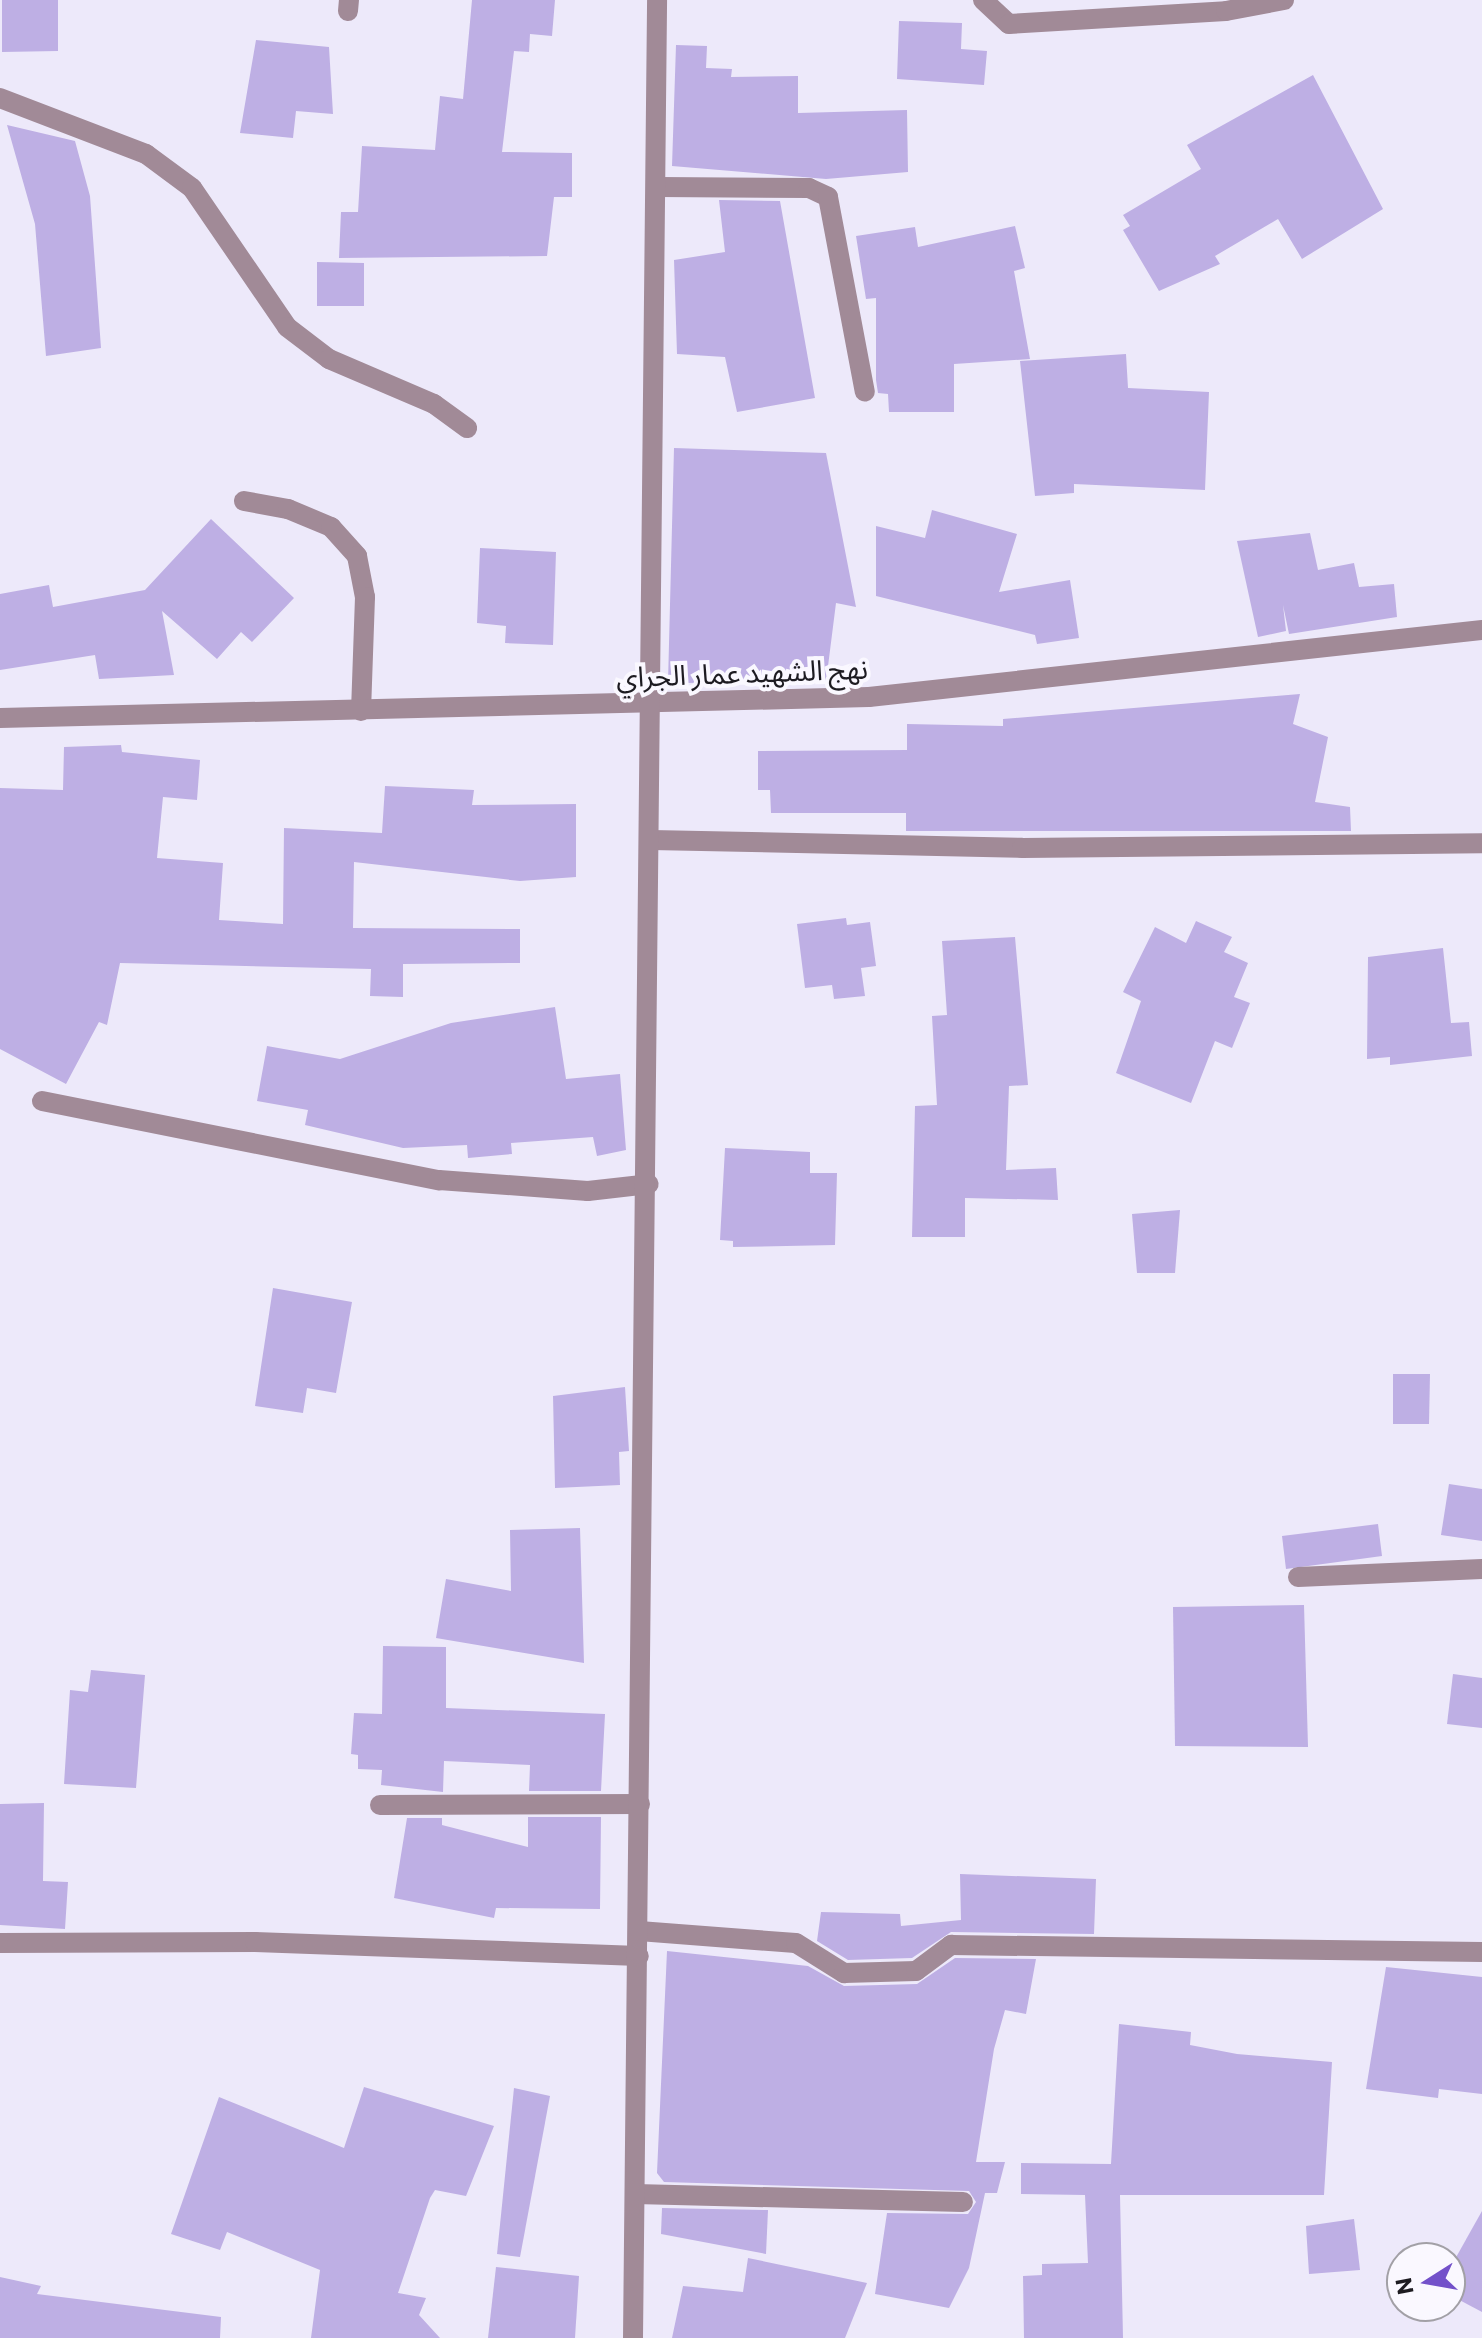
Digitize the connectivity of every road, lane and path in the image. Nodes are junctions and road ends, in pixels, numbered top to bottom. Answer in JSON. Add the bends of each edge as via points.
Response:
{"nodes":[{"id":1,"x":657,"y":0,"type":"edge"},
{"id":2,"x":983,"y":0,"type":"edge"},
{"id":3,"x":1284,"y":0,"type":"edge"},
{"id":4,"x":0,"y":98,"type":"edge"},
{"id":5,"x":659,"y":187,"type":"junction"},
{"id":6,"x":865,"y":392,"type":"dead end"},
{"id":7,"x":467,"y":428,"type":"dead end"},
{"id":8,"x":244,"y":501,"type":"dead end"},
{"id":9,"x":1482,"y":630,"type":"edge"},
{"id":10,"x":649,"y":704,"type":"junction"},
{"id":11,"x":361,"y":711,"type":"junction"},
{"id":12,"x":0,"y":718,"type":"edge"},
{"id":13,"x":651,"y":840,"type":"junction"},
{"id":14,"x":1482,"y":843,"type":"edge"},
{"id":15,"x":42,"y":1101,"type":"dead end"},
{"id":16,"x":649,"y":1184,"type":"junction"},
{"id":17,"x":1482,"y":1569,"type":"edge"},
{"id":18,"x":1298,"y":1577,"type":"dead end"},
{"id":19,"x":640,"y":1804,"type":"junction"},
{"id":20,"x":380,"y":1805,"type":"dead end"},
{"id":21,"x":639,"y":1931,"type":"junction"},
{"id":22,"x":0,"y":1943,"type":"edge"},
{"id":23,"x":1482,"y":1952,"type":"edge"},
{"id":24,"x":639,"y":1956,"type":"junction"},
{"id":25,"x":635,"y":2194,"type":"junction"},
{"id":26,"x":963,"y":2202,"type":"dead end"},
{"id":27,"x":633,"y":2338,"type":"edge"}],
"edges":[{"from":1,"to":5,"type":"street"},
{"from":2,"to":3,"type":"street","via":[[1009,24],[1226,11]]},
{"from":4,"to":7,"type":"street","via":[[146,154],[192,188],[287,327],[329,359],[434,404]]},
{"from":5,"to":6,"type":"street","via":[[809,188],[828,197]]},
{"from":5,"to":10,"type":"street"},
{"from":8,"to":11,"type":"street","via":[[288,509],[331,527],[357,556],[365,597]]},
{"from":9,"to":10,"type":"street","name":"نهج الشهيد عمار الجراي","via":[[869,697]]},
{"from":10,"to":11,"type":"street","name":"نهج الشهيد عمار الجراي"},
{"from":10,"to":13,"type":"street"},
{"from":11,"to":12,"type":"street","name":"نهج الشهيد عمار الجراي"},
{"from":13,"to":14,"type":"street","via":[[1022,848]]},
{"from":13,"to":16,"type":"street"},
{"from":15,"to":16,"type":"street","via":[[439,1180],[588,1191]]},
{"from":16,"to":19,"type":"street"},
{"from":17,"to":18,"type":"street"},
{"from":19,"to":20,"type":"street"},
{"from":19,"to":21,"type":"street"},
{"from":21,"to":23,"type":"street","via":[[796,1943],[844,1973],[916,1971],[951,1945]]},
{"from":21,"to":24,"type":"street"},
{"from":22,"to":24,"type":"street","via":[[255,1942]]},
{"from":24,"to":25,"type":"street"},
{"from":25,"to":26,"type":"street"},
{"from":25,"to":27,"type":"street"}]}
